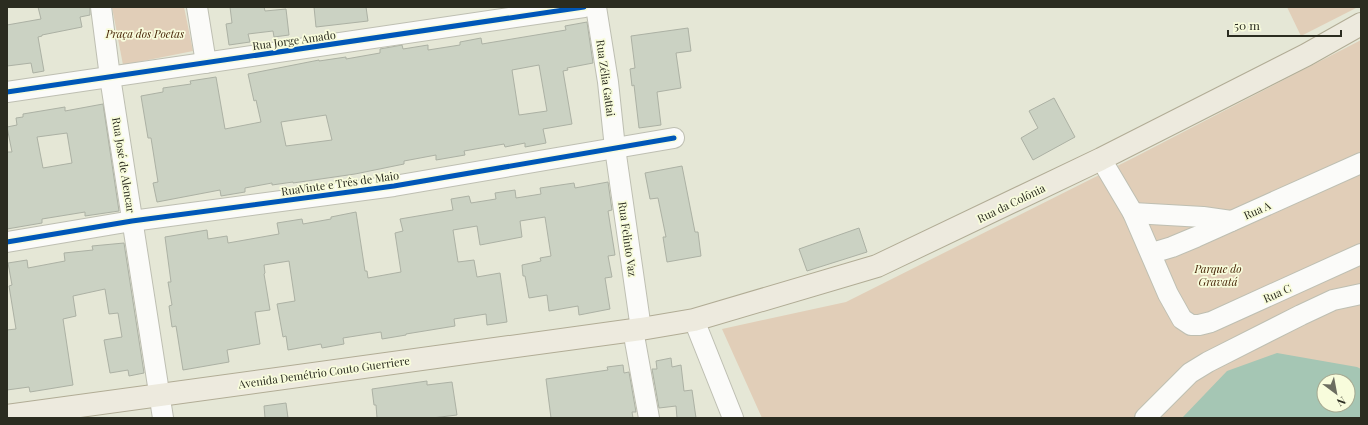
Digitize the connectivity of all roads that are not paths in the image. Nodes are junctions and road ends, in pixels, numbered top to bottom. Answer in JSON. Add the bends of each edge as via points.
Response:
{"nodes":[{"id":1,"x":102,"y":7,"type":"edge"},
{"id":2,"x":197,"y":7,"type":"edge"},
{"id":3,"x":584,"y":7,"type":"edge"},
{"id":4,"x":596,"y":7,"type":"edge"},
{"id":5,"x":1361,"y":24,"type":"edge"},
{"id":6,"x":206,"y":63,"type":"junction"},
{"id":7,"x":110,"y":77,"type":"junction"},
{"id":8,"x":7,"y":92,"type":"edge"},
{"id":9,"x":674,"y":138,"type":"dead end"},
{"id":10,"x":615,"y":148,"type":"junction"},
{"id":11,"x":1101,"y":159,"type":"junction"},
{"id":12,"x":1361,"y":163,"type":"edge"},
{"id":13,"x":1133,"y":213,"type":"junction"},
{"id":14,"x":132,"y":221,"type":"junction"},
{"id":15,"x":1231,"y":221,"type":"junction"},
{"id":16,"x":7,"y":242,"type":"edge"},
{"id":17,"x":1152,"y":254,"type":"junction"},
{"id":18,"x":1361,"y":254,"type":"edge"},
{"id":19,"x":1361,"y":294,"type":"edge"},
{"id":20,"x":694,"y":320,"type":"junction"},
{"id":21,"x":637,"y":330,"type":"junction"},
{"id":22,"x":159,"y":394,"type":"junction"},
{"id":23,"x":7,"y":416,"type":"edge"},
{"id":24,"x":163,"y":418,"type":"edge"},
{"id":25,"x":649,"y":418,"type":"edge"},
{"id":26,"x":733,"y":418,"type":"edge"},
{"id":27,"x":1145,"y":418,"type":"edge"}],
"edges":[{"from":1,"to":7,"type":"street","name":"Rua José de Alencar"},
{"from":2,"to":6,"type":"street"},
{"from":3,"to":6,"type":"street","name":"Rua Jorge Amado"},
{"from":4,"to":10,"type":"street","name":"Rua Zélia Gattai"},
{"from":5,"to":11,"type":"main road","name":"Rua da Colônia","via":[[1306,55]]},
{"from":6,"to":7,"type":"street","name":"Rua Jorge Amado"},
{"from":7,"to":8,"type":"street","name":"Rua Jorge Amado"},
{"from":7,"to":14,"type":"street","name":"Rua José de Alencar"},
{"from":9,"to":10,"type":"street","name":"RuaVinte e Três de Maio"},
{"from":10,"to":14,"type":"street","name":"RuaVinte e Três de Maio","via":[[394,186]]},
{"from":10,"to":21,"type":"street","name":"Rua Felinto Vaz"},
{"from":11,"to":13,"type":"street"},
{"from":11,"to":20,"type":"main road","name":"Rua da Colônia","via":[[877,266]]},
{"from":12,"to":15,"type":"street","name":"Rua A"},
{"from":13,"to":15,"type":"street"},
{"from":13,"to":17,"type":"street"},
{"from":14,"to":16,"type":"street","name":"RuaVinte e Três de Maio"},
{"from":14,"to":22,"type":"street","name":"Rua José de Alencar"},
{"from":15,"to":17,"type":"street","name":"Rua A"},
{"from":17,"to":18,"type":"street","name":"Rua C","via":[[1168,294],[1182,319],[1191,325],[1211,322]]},
{"from":19,"to":27,"type":"street","via":[[1333,300],[1208,362],[1190,373]]},
{"from":20,"to":21,"type":"main road","name":"Rua da Colônia"},
{"from":20,"to":26,"type":"street"},
{"from":21,"to":22,"type":"main road","name":"Avenida Demétrio Couto Guerriere"},
{"from":21,"to":25,"type":"street","name":"Rua Felinto Vaz"},
{"from":22,"to":23,"type":"main road","name":"Avenida Demétrio Couto Guerriere"},
{"from":22,"to":24,"type":"street","name":"Rua José de Alencar"}]}
